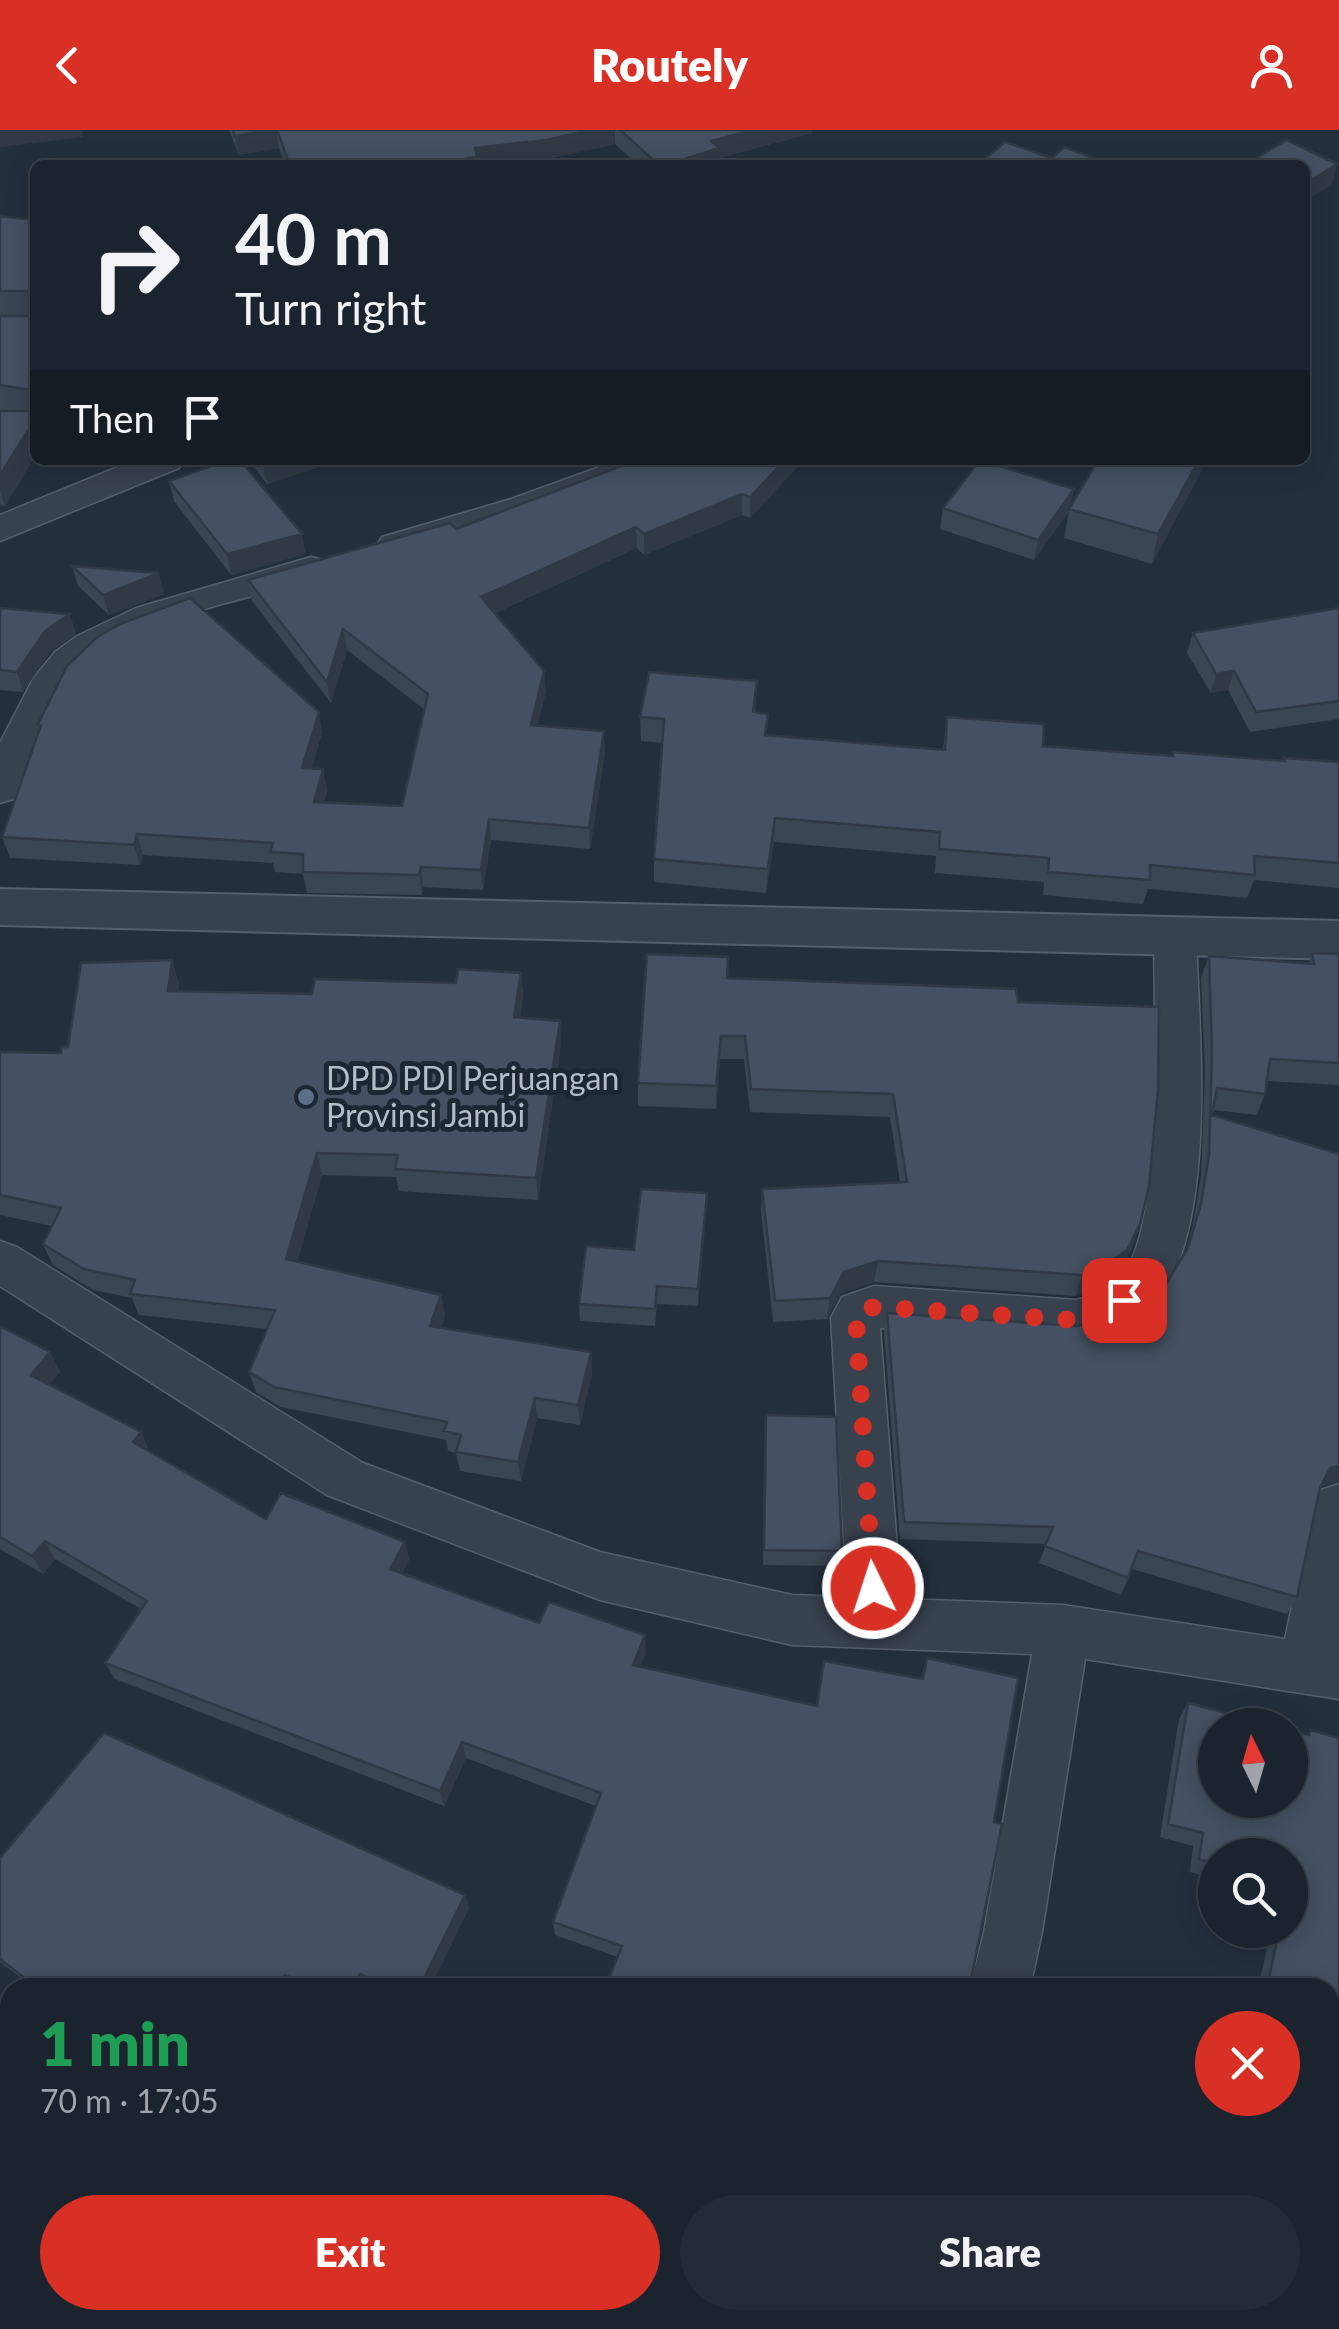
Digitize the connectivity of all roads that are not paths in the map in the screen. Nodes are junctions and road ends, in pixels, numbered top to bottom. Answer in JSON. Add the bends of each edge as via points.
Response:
{"nodes":[{"id":1,"x":154,"y":465,"type":"edge"},
{"id":2,"x":639,"y":465,"type":"edge"},
{"id":3,"x":0,"y":528,"type":"edge"},
{"id":4,"x":0,"y":789,"type":"edge"},
{"id":5,"x":0,"y":907,"type":"edge"},
{"id":6,"x":1175,"y":936,"type":"junction"},
{"id":7,"x":1339,"y":940,"type":"edge"},
{"id":8,"x":0,"y":1262,"type":"edge"},
{"id":9,"x":1339,"y":1507,"type":"edge"},
{"id":10,"x":876,"y":1626,"type":"junction"},
{"id":11,"x":1063,"y":1630,"type":"junction"},
{"id":12,"x":1322,"y":1670,"type":"edge"},
{"id":13,"x":1002,"y":1978,"type":"edge"}],
"edges":[{"from":1,"to":3,"type":"street"},
{"from":2,"to":4,"type":"street","via":[[521,508],[155,616],[88,647],[49,686]]},
{"from":5,"to":6,"type":"street"},
{"from":6,"to":7,"type":"street"},
{"from":6,"to":10,"type":"street","via":[[1174,1167],[1159,1252],[1142,1286],[1106,1314],[1076,1320],[874,1307],[856,1318]]},
{"from":8,"to":10,"type":"street","via":[[345,1479],[600,1576],[792,1620]]},
{"from":9,"to":12,"type":"street"},
{"from":10,"to":11,"type":"street"},
{"from":11,"to":12,"type":"street"},
{"from":11,"to":13,"type":"street"}]}
